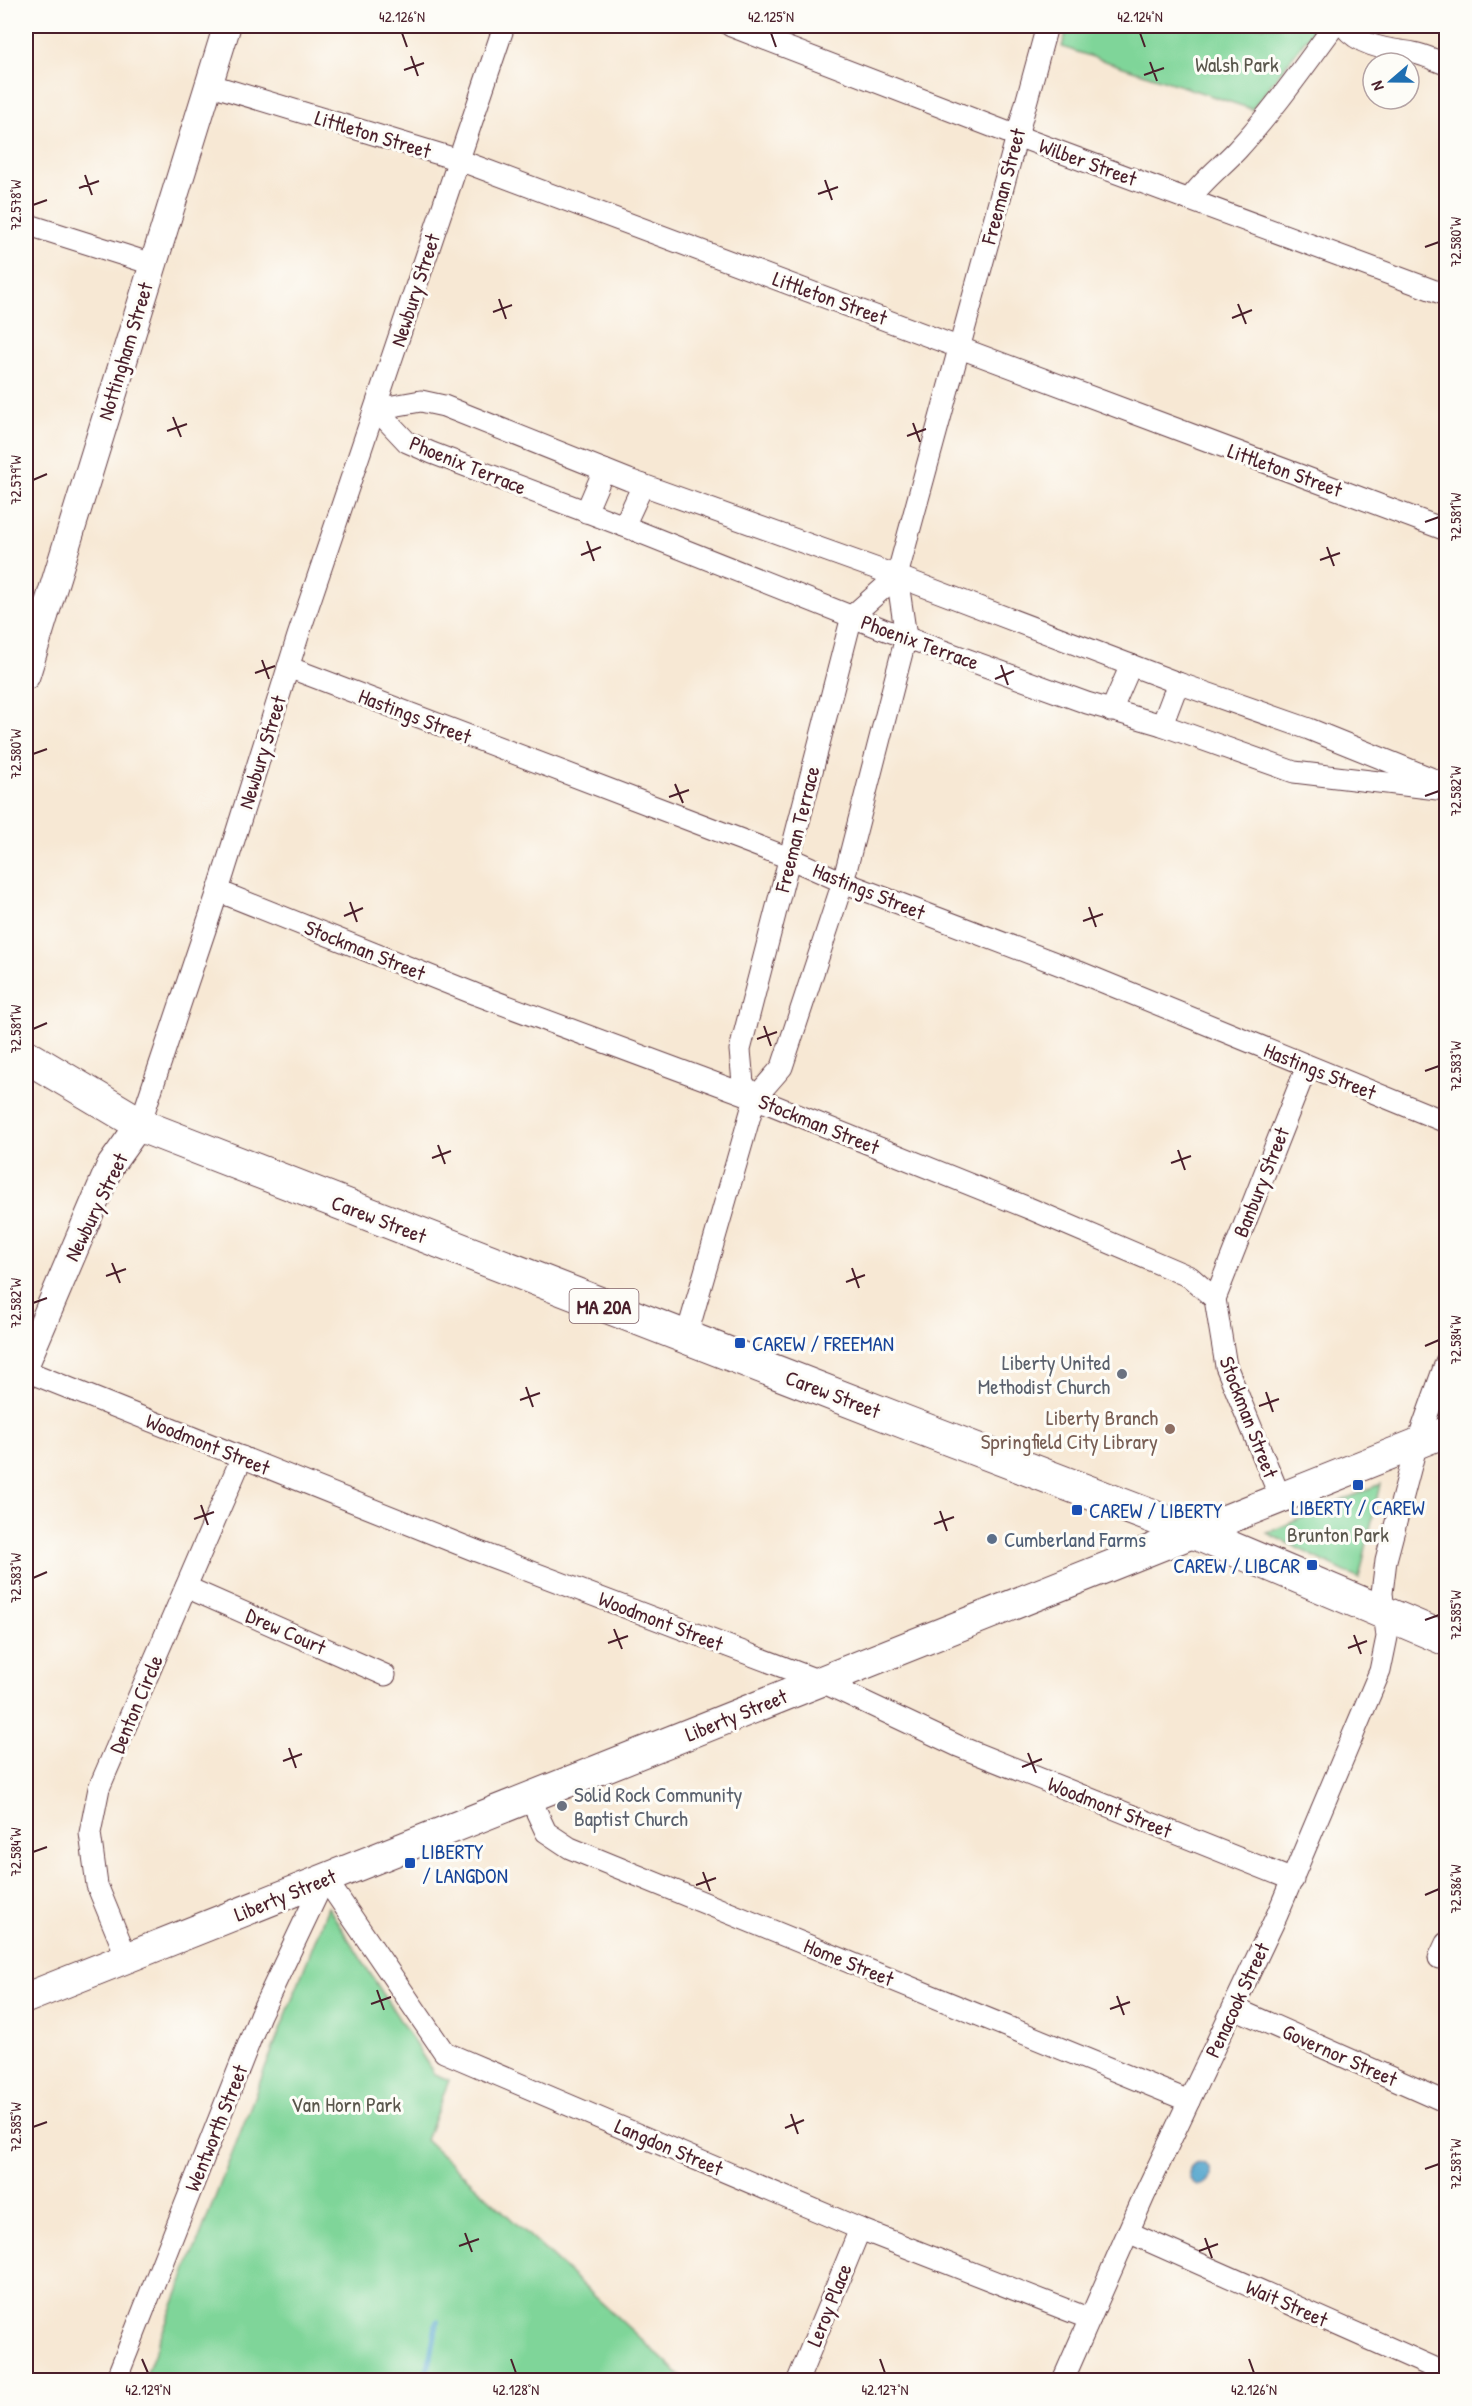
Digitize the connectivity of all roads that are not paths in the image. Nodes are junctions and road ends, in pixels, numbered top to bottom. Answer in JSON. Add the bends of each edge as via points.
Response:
{"nodes":[{"id":1,"x":227,"y":26,"type":"edge"},
{"id":2,"x":504,"y":26,"type":"edge"},
{"id":3,"x":731,"y":26,"type":"edge"},
{"id":4,"x":1047,"y":26,"type":"edge"},
{"id":5,"x":1334,"y":26,"type":"edge"},
{"id":6,"x":1344,"y":26,"type":"edge"},
{"id":7,"x":1446,"y":64,"type":"edge"},
{"id":8,"x":208,"y":84,"type":"junction"},
{"id":9,"x":1017,"y":136,"type":"junction"},
{"id":10,"x":459,"y":160,"type":"junction"},
{"id":11,"x":1189,"y":200,"type":"junction"},
{"id":12,"x":26,"y":225,"type":"edge"},
{"id":13,"x":152,"y":264,"type":"junction"},
{"id":14,"x":1446,"y":295,"type":"edge"},
{"id":15,"x":961,"y":346,"type":"junction"},
{"id":16,"x":376,"y":409,"type":"junction"},
{"id":17,"x":604,"y":470,"type":"junction"},
{"id":18,"x":643,"y":485,"type":"junction"},
{"id":19,"x":586,"y":512,"type":"junction"},
{"id":20,"x":624,"y":526,"type":"junction"},
{"id":21,"x":1446,"y":530,"type":"edge"},
{"id":22,"x":897,"y":576,"type":"junction"},
{"id":23,"x":852,"y":616,"type":"junction"},
{"id":24,"x":906,"y":637,"type":"junction"},
{"id":25,"x":1131,"y":665,"type":"junction"},
{"id":26,"x":288,"y":667,"type":"junction"},
{"id":27,"x":26,"y":676,"type":"edge"},
{"id":28,"x":1178,"y":683,"type":"junction"},
{"id":29,"x":1111,"y":711,"type":"junction"},
{"id":30,"x":1162,"y":725,"type":"junction"},
{"id":31,"x":1446,"y":784,"type":"edge"},
{"id":32,"x":1446,"y":790,"type":"edge"},
{"id":33,"x":789,"y":858,"type":"junction"},
{"id":34,"x":843,"y":882,"type":"junction"},
{"id":35,"x":218,"y":891,"type":"junction"},
{"id":36,"x":26,"y":1056,"type":"edge"},
{"id":37,"x":1306,"y":1066,"type":"junction"},
{"id":38,"x":755,"y":1098,"type":"junction"},
{"id":39,"x":1446,"y":1122,"type":"edge"},
{"id":40,"x":140,"y":1124,"type":"junction"},
{"id":41,"x":1215,"y":1299,"type":"junction"},
{"id":42,"x":686,"y":1338,"type":"junction"},
{"id":43,"x":1446,"y":1362,"type":"edge"},
{"id":44,"x":26,"y":1363,"type":"edge"},
{"id":45,"x":26,"y":1371,"type":"edge"},
{"id":46,"x":1446,"y":1432,"type":"edge"},
{"id":47,"x":1417,"y":1443,"type":"junction"},
{"id":48,"x":242,"y":1457,"type":"junction"},
{"id":49,"x":1280,"y":1497,"type":"junction"},
{"id":50,"x":1193,"y":1532,"type":"junction"},
{"id":51,"x":186,"y":1587,"type":"junction"},
{"id":52,"x":1383,"y":1613,"type":"junction"},
{"id":53,"x":1446,"y":1639,"type":"edge"},
{"id":54,"x":385,"y":1675,"type":"dead end"},
{"id":55,"x":820,"y":1681,"type":"junction"},
{"id":56,"x":530,"y":1798,"type":"junction"},
{"id":57,"x":325,"y":1878,"type":"junction"},
{"id":58,"x":1293,"y":1880,"type":"junction"},
{"id":59,"x":127,"y":1959,"type":"junction"},
{"id":60,"x":26,"y":1998,"type":"edge"},
{"id":61,"x":1234,"y":2007,"type":"junction"},
{"id":62,"x":1189,"y":2101,"type":"junction"},
{"id":63,"x":1446,"y":2102,"type":"edge"},
{"id":64,"x":860,"y":2229,"type":"junction"},
{"id":65,"x":1128,"y":2232,"type":"junction"},
{"id":66,"x":1090,"y":2319,"type":"junction"},
{"id":67,"x":1446,"y":2373,"type":"edge"},
{"id":68,"x":116,"y":2380,"type":"edge"},
{"id":69,"x":798,"y":2380,"type":"edge"},
{"id":70,"x":1063,"y":2380,"type":"edge"}],
"edges":[{"from":1,"to":8,"type":"street","name":"Nottingham Street"},
{"from":2,"to":10,"type":"street","name":"Newbury Street"},
{"from":3,"to":9,"type":"street","name":"Wilber Street"},
{"from":4,"to":9,"type":"street","name":"Freeman Street"},
{"from":5,"to":11,"type":"street","via":[[1289,88]]},
{"from":6,"to":7,"type":"street","via":[[1371,45]]},
{"from":8,"to":10,"type":"street","name":"Littleton Street"},
{"from":8,"to":13,"type":"street","name":"Nottingham Street"},
{"from":9,"to":11,"type":"street","name":"Wilber Street"},
{"from":9,"to":15,"type":"street","name":"Freeman Street"},
{"from":10,"to":15,"type":"street","name":"Littleton Street"},
{"from":10,"to":16,"type":"street","name":"Newbury Street"},
{"from":11,"to":14,"type":"street","name":"Wilber Street"},
{"from":12,"to":13,"type":"street"},
{"from":13,"to":27,"type":"street","name":"Nottingham Street"},
{"from":15,"to":21,"type":"street","name":"Littleton Street"},
{"from":15,"to":22,"type":"street"},
{"from":16,"to":17,"type":"street","name":"Phoenix Terrace","via":[[421,401],[444,406]]},
{"from":16,"to":19,"type":"street","name":"Phoenix Terrace","via":[[407,442]]},
{"from":16,"to":26,"type":"street","name":"Newbury Street"},
{"from":17,"to":18,"type":"street","name":"Phoenix Terrace"},
{"from":17,"to":19,"type":"street"},
{"from":18,"to":20,"type":"street"},
{"from":18,"to":22,"type":"street","name":"Phoenix Terrace"},
{"from":19,"to":20,"type":"street","name":"Phoenix Terrace"},
{"from":20,"to":23,"type":"street","name":"Phoenix Terrace"},
{"from":22,"to":23,"type":"street"},
{"from":22,"to":24,"type":"street"},
{"from":22,"to":25,"type":"street","name":"Phoenix Terrace"},
{"from":23,"to":24,"type":"street","name":"Phoenix Terrace"},
{"from":23,"to":33,"type":"street","name":"Freeman Terrace"},
{"from":24,"to":29,"type":"street","name":"Phoenix Terrace"},
{"from":24,"to":34,"type":"street"},
{"from":25,"to":28,"type":"street","name":"Phoenix Terrace"},
{"from":25,"to":29,"type":"street"},
{"from":26,"to":33,"type":"street","name":"Hastings Street"},
{"from":26,"to":35,"type":"street","name":"Newbury Street"},
{"from":28,"to":30,"type":"street"},
{"from":28,"to":31,"type":"street","name":"Phoenix Terrace","via":[[1309,729]]},
{"from":29,"to":30,"type":"street","name":"Phoenix Terrace"},
{"from":30,"to":32,"type":"street","name":"Phoenix Terrace","via":[[1294,772]]},
{"from":33,"to":34,"type":"street","name":"Hastings Street"},
{"from":33,"to":38,"type":"street","name":"Freeman Terrace","via":[[740,1050],[743,1083]]},
{"from":34,"to":37,"type":"street","name":"Hastings Street","via":[[1079,972]]},
{"from":34,"to":38,"type":"street","via":[[782,1067]]},
{"from":35,"to":38,"type":"street","name":"Stockman Street","via":[[476,994]]},
{"from":35,"to":40,"type":"street","name":"Newbury Street"},
{"from":36,"to":40,"type":"main road","name":"Carew Street","number":"MA 20A"},
{"from":37,"to":39,"type":"street","name":"Hastings Street"},
{"from":37,"to":41,"type":"street","name":"Banbury Street"},
{"from":38,"to":41,"type":"street","name":"Stockman Street","via":[[1190,1277]]},
{"from":38,"to":42,"type":"street"},
{"from":40,"to":42,"type":"main road","name":"Carew Street","number":"MA 20A"},
{"from":40,"to":44,"type":"street","name":"Newbury Street","via":[[110,1166]]},
{"from":41,"to":49,"type":"street","name":"Stockman Street","via":[[1226,1366]]},
{"from":42,"to":50,"type":"main road","name":"Carew Street","number":"MA 20A"},
{"from":43,"to":47,"type":"street","name":"Penacook Street"},
{"from":45,"to":48,"type":"street","name":"Woodmont Street"},
{"from":46,"to":47,"type":"main road","name":"Liberty Street"},
{"from":47,"to":49,"type":"main road","name":"Liberty Street"},
{"from":47,"to":52,"type":"street","name":"Penacook Street","via":[[1386,1560]]},
{"from":48,"to":51,"type":"street","name":"Denton Circle"},
{"from":48,"to":55,"type":"street","name":"Woodmont Street"},
{"from":49,"to":50,"type":"main road","name":"Liberty Street"},
{"from":50,"to":52,"type":"main road","name":"Carew Street","number":"MA 20A"},
{"from":50,"to":55,"type":"main road","name":"Liberty Street"},
{"from":51,"to":54,"type":"street","name":"Drew Court"},
{"from":51,"to":59,"type":"street","name":"Denton Circle","via":[[99,1788],[90,1833],[97,1885]]},
{"from":52,"to":53,"type":"main road","name":"Carew Street","number":"MA 20A"},
{"from":52,"to":58,"type":"street","name":"Penacook Street","via":[[1387,1637],[1380,1671]]},
{"from":55,"to":56,"type":"main road","name":"Liberty Street"},
{"from":55,"to":58,"type":"street","name":"Woodmont Street","via":[[958,1746]]},
{"from":56,"to":57,"type":"main road","name":"Liberty Street"},
{"from":56,"to":62,"type":"street","name":"Home Street","via":[[546,1832],[570,1848]]},
{"from":57,"to":59,"type":"main road","name":"Liberty Street"},
{"from":57,"to":64,"type":"street","name":"Langdon Street","via":[[444,2052]]},
{"from":57,"to":68,"type":"street","name":"Wentworth Street","via":[[260,2015]]},
{"from":58,"to":61,"type":"street","name":"Penacook Street"},
{"from":59,"to":60,"type":"main road","name":"Liberty Street"},
{"from":61,"to":62,"type":"street","name":"Penacook Street"},
{"from":61,"to":63,"type":"street","name":"Governor Street"},
{"from":62,"to":65,"type":"street","name":"Penacook Street"},
{"from":64,"to":66,"type":"street","name":"Langdon Street"},
{"from":64,"to":69,"type":"street","name":"Leroy Place"},
{"from":65,"to":66,"type":"street","name":"Penacook Street"},
{"from":65,"to":67,"type":"street","name":"Wait Street"},
{"from":66,"to":70,"type":"street","name":"Penacook Street"}]}
